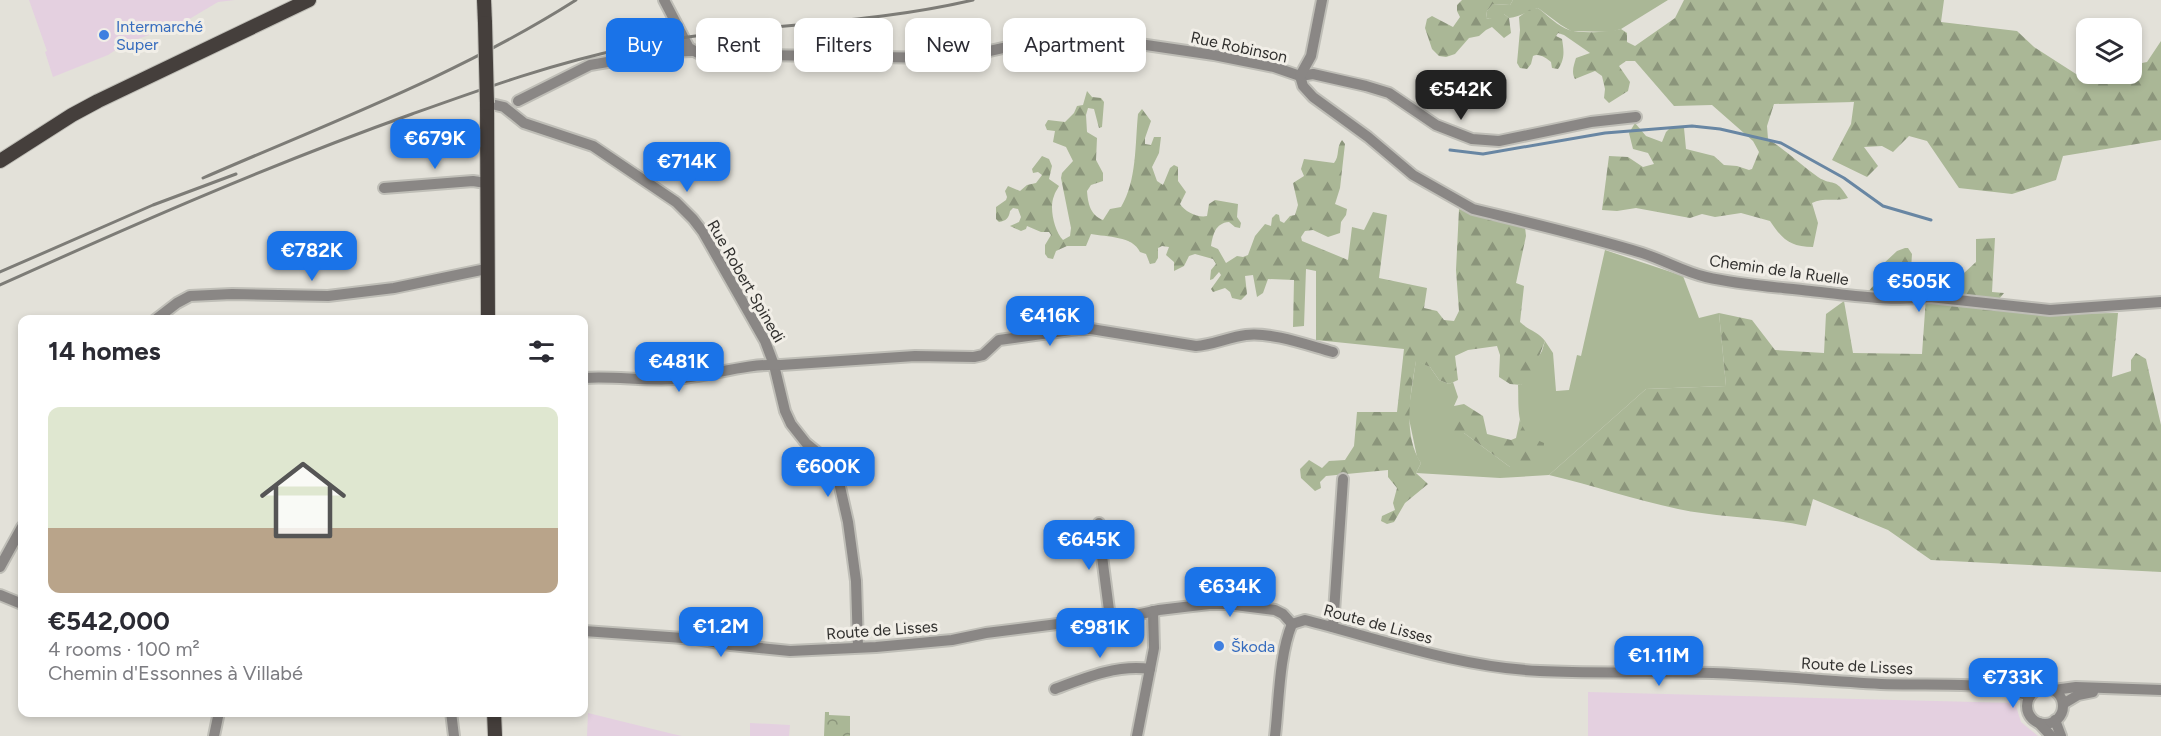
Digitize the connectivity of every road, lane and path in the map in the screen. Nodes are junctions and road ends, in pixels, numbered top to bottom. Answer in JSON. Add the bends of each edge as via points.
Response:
{"nodes":[{"id":1,"x":309,"y":0,"type":"edge"},
{"id":2,"x":484,"y":0,"type":"edge"},
{"id":3,"x":664,"y":0,"type":"edge"},
{"id":4,"x":1322,"y":0,"type":"edge"},
{"id":5,"x":692,"y":51,"type":"junction"},
{"id":6,"x":1300,"y":76,"type":"junction"},
{"id":7,"x":518,"y":101,"type":"dead end"},
{"id":8,"x":487,"y":103,"type":"junction"},
{"id":9,"x":1636,"y":117,"type":"dead end"},
{"id":10,"x":0,"y":161,"type":"edge"},
{"id":11,"x":486,"y":183,"type":"junction"},
{"id":12,"x":384,"y":188,"type":"dead end"},
{"id":13,"x":486,"y":269,"type":"junction"},
{"id":14,"x":2161,"y":302,"type":"edge"},
{"id":15,"x":162,"y":315,"type":"edge"},
{"id":16,"x":488,"y":315,"type":"edge"},
{"id":17,"x":1333,"y":352,"type":"dead end"},
{"id":18,"x":774,"y":365,"type":"junction"},
{"id":19,"x":588,"y":378,"type":"edge"},
{"id":20,"x":1344,"y":479,"type":"dead end"},
{"id":21,"x":1099,"y":523,"type":"dead end"},
{"id":22,"x":18,"y":534,"type":"edge"},
{"id":23,"x":0,"y":567,"type":"edge"},
{"id":24,"x":0,"y":585,"type":"edge"},
{"id":25,"x":0,"y":595,"type":"edge"},
{"id":26,"x":18,"y":601,"type":"edge"},
{"id":27,"x":18,"y":602,"type":"edge"},
{"id":28,"x":1153,"y":611,"type":"junction"},
{"id":29,"x":1110,"y":618,"type":"junction"},
{"id":30,"x":1292,"y":624,"type":"junction"},
{"id":31,"x":1333,"y":627,"type":"junction"},
{"id":32,"x":588,"y":631,"type":"edge"},
{"id":33,"x":858,"y":647,"type":"junction"},
{"id":34,"x":1150,"y":669,"type":"junction"},
{"id":35,"x":2113,"y":688,"type":"junction"},
{"id":36,"x":1055,"y":689,"type":"dead end"},
{"id":37,"x":2054,"y":690,"type":"junction"},
{"id":38,"x":2161,"y":690,"type":"edge"},
{"id":39,"x":2030,"y":696,"type":"junction"},
{"id":40,"x":2063,"y":704,"type":"junction"},
{"id":41,"x":218,"y":717,"type":"edge"},
{"id":42,"x":452,"y":717,"type":"edge"},
{"id":43,"x":486,"y":717,"type":"edge"},
{"id":44,"x":494,"y":717,"type":"edge"},
{"id":45,"x":2055,"y":720,"type":"junction"},
{"id":46,"x":2039,"y":723,"type":"junction"},
{"id":47,"x":214,"y":736,"type":"edge"},
{"id":48,"x":454,"y":736,"type":"edge"},
{"id":49,"x":486,"y":736,"type":"edge"},
{"id":50,"x":495,"y":736,"type":"edge"},
{"id":51,"x":1137,"y":736,"type":"edge"},
{"id":52,"x":1275,"y":736,"type":"edge"},
{"id":53,"x":2051,"y":736,"type":"edge"},
{"id":54,"x":2061,"y":736,"type":"edge"}],
"edges":[{"from":1,"to":10,"type":"main road","via":[[98,101]]},
{"from":2,"to":8,"type":"main road","bridge":true},
{"from":3,"to":5,"type":"street"},
{"from":4,"to":6,"type":"street","via":[[1311,56]]},
{"from":5,"to":6,"type":"street","name":"Rue Robinson","via":[[705,55],[937,58],[1076,36],[1214,55]]},
{"from":5,"to":7,"type":"street","name":"Rue Robinson","via":[[590,65]]},
{"from":6,"to":9,"type":"street","name":"Rue Robinson","via":[[1313,74],[1383,91],[1450,132],[1479,140],[1499,141]]},
{"from":6,"to":14,"type":"street","name":"Chemin de la Ruelle","via":[[1313,97],[1413,175],[1459,203],[1645,254],[1706,277],[1793,290],[1930,297],[2050,310]]},
{"from":8,"to":11,"type":"main road"},
{"from":8,"to":18,"type":"street","name":"Rue Robert Spinedi","via":[[507,108],[524,123],[592,146],[682,207],[718,256]]},
{"from":11,"to":12,"type":"street"},
{"from":11,"to":13,"type":"main road"},
{"from":13,"to":15,"type":"street","via":[[334,296],[200,295],[183,299]]},
{"from":13,"to":16,"type":"main road"},
{"from":17,"to":18,"type":"street","via":[[1263,335],[1243,335],[1196,346],[1091,328],[999,340],[983,355],[974,357],[915,356]]},
{"from":18,"to":19,"type":"street","via":[[676,379]]},
{"from":18,"to":33,"type":"street","name":"Rue Robert Spinedi","via":[[791,424],[829,462],[838,478],[856,581]]},
{"from":20,"to":31,"type":"street"},
{"from":21,"to":29,"type":"street"},
{"from":22,"to":23,"type":"street"},
{"from":24,"to":26,"type":"street"},
{"from":25,"to":27,"type":"street"},
{"from":28,"to":29,"type":"street","name":"Route de Lisses"},
{"from":28,"to":30,"type":"street","name":"Route de Lisses","via":[[1227,604],[1275,610]]},
{"from":28,"to":34,"type":"street"},
{"from":29,"to":33,"type":"street","name":"Route de Lisses","via":[[952,640]]},
{"from":30,"to":31,"type":"street","name":"Route de Lisses","via":[[1305,620]]},
{"from":30,"to":52,"type":"street","via":[[1284,656]]},
{"from":31,"to":39,"type":"street","name":"Route de Lisses","via":[[1498,668],[1615,674],[1712,673],[1942,685]]},
{"from":32,"to":33,"type":"street","name":"Route de Lisses","via":[[697,639],[764,650]]},
{"from":34,"to":36,"type":"street","via":[[1125,669]]},
{"from":34,"to":51,"type":"street"},
{"from":35,"to":37,"type":"street"},
{"from":35,"to":38,"type":"street"},
{"from":35,"to":40,"type":"street","via":[[2079,695]]},
{"from":37,"to":39,"type":"street","via":[[2038,689]]},
{"from":37,"to":40,"type":"street"},
{"from":39,"to":46,"type":"street","via":[[2027,708]]},
{"from":40,"to":45,"type":"street"},
{"from":41,"to":47,"type":"street"},
{"from":42,"to":48,"type":"street"},
{"from":43,"to":49,"type":"main road"},
{"from":44,"to":50,"type":"main road"},
{"from":45,"to":46,"type":"street"},
{"from":45,"to":54,"type":"street"},
{"from":46,"to":53,"type":"street"}]}
